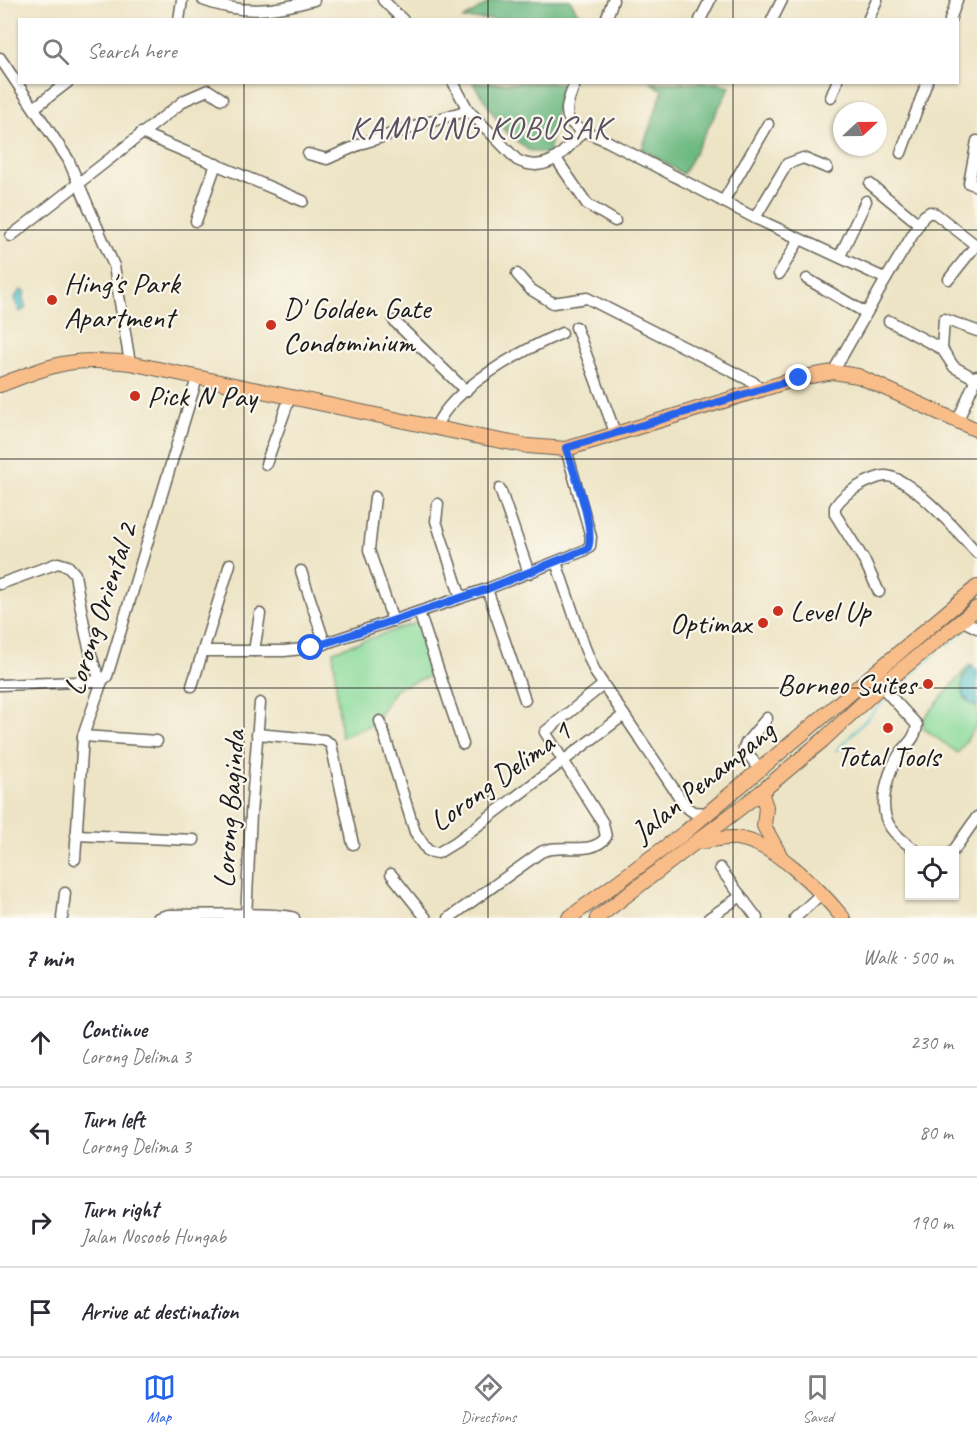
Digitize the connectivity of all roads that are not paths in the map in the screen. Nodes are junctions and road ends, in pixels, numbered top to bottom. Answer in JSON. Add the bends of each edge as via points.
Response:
{"nodes":[{"id":1,"x":182,"y":0,"type":"edge"},
{"id":2,"x":203,"y":0,"type":"edge"},
{"id":3,"x":314,"y":0,"type":"edge"},
{"id":4,"x":383,"y":0,"type":"edge"},
{"id":5,"x":613,"y":0,"type":"edge"},
{"id":6,"x":710,"y":0,"type":"edge"},
{"id":7,"x":782,"y":0,"type":"edge"},
{"id":8,"x":877,"y":0,"type":"edge"},
{"id":9,"x":957,"y":0,"type":"edge"},
{"id":10,"x":298,"y":2,"type":"edge"},
{"id":11,"x":395,"y":4,"type":"edge"},
{"id":12,"x":179,"y":18,"type":"edge"},
{"id":13,"x":402,"y":18,"type":"edge"},
{"id":14,"x":607,"y":18,"type":"edge"},
{"id":15,"x":701,"y":18,"type":"edge"},
{"id":16,"x":773,"y":18,"type":"edge"},
{"id":17,"x":869,"y":18,"type":"edge"},
{"id":18,"x":951,"y":18,"type":"edge"},
{"id":19,"x":0,"y":58,"type":"edge"},
{"id":20,"x":65,"y":84,"type":"edge"},
{"id":21,"x":454,"y":84,"type":"edge"},
{"id":22,"x":575,"y":84,"type":"edge"},
{"id":23,"x":836,"y":84,"type":"edge"},
{"id":24,"x":926,"y":84,"type":"edge"},
{"id":25,"x":831,"y":97,"type":"dead end"},
{"id":26,"x":222,"y":99,"type":"dead end"},
{"id":27,"x":34,"y":108,"type":"junction"},
{"id":28,"x":468,"y":110,"type":"junction"},
{"id":29,"x":768,"y":124,"type":"dead end"},
{"id":30,"x":582,"y":132,"type":"junction"},
{"id":31,"x":141,"y":134,"type":"junction"},
{"id":32,"x":977,"y":141,"type":"edge"},
{"id":33,"x":901,"y":153,"type":"dead end"},
{"id":34,"x":308,"y":154,"type":"dead end"},
{"id":35,"x":557,"y":160,"type":"junction"},
{"id":36,"x":216,"y":164,"type":"junction"},
{"id":37,"x":827,"y":168,"type":"dead end"},
{"id":38,"x":78,"y":182,"type":"junction"},
{"id":39,"x":870,"y":184,"type":"dead end"},
{"id":40,"x":977,"y":186,"type":"edge"},
{"id":41,"x":303,"y":201,"type":"dead end"},
{"id":42,"x":866,"y":201,"type":"dead end"},
{"id":43,"x":723,"y":202,"type":"junction"},
{"id":44,"x":755,"y":218,"type":"junction"},
{"id":45,"x":196,"y":221,"type":"dead end"},
{"id":46,"x":615,"y":221,"type":"dead end"},
{"id":47,"x":919,"y":224,"type":"junction"},
{"id":48,"x":11,"y":236,"type":"dead end"},
{"id":49,"x":799,"y":240,"type":"junction"},
{"id":50,"x":977,"y":246,"type":"edge"},
{"id":51,"x":840,"y":256,"type":"junction"},
{"id":52,"x":517,"y":274,"type":"dead end"},
{"id":53,"x":779,"y":274,"type":"dead end"},
{"id":54,"x":807,"y":279,"type":"dead end"},
{"id":55,"x":886,"y":279,"type":"junction"},
{"id":56,"x":949,"y":279,"type":"dead end"},
{"id":57,"x":866,"y":313,"type":"junction"},
{"id":58,"x":394,"y":321,"type":"dead end"},
{"id":59,"x":889,"y":321,"type":"dead end"},
{"id":60,"x":576,"y":327,"type":"dead end"},
{"id":61,"x":977,"y":332,"type":"edge"},
{"id":62,"x":562,"y":333,"type":"dead end"},
{"id":63,"x":942,"y":349,"type":"junction"},
{"id":64,"x":130,"y":363,"type":"junction"},
{"id":65,"x":833,"y":372,"type":"junction"},
{"id":66,"x":976,"y":377,"type":"edge"},
{"id":67,"x":197,"y":378,"type":"junction"},
{"id":68,"x":0,"y":385,"type":"edge"},
{"id":69,"x":466,"y":391,"type":"junction"},
{"id":70,"x":762,"y":391,"type":"junction"},
{"id":71,"x":290,"y":397,"type":"junction"},
{"id":72,"x":958,"y":420,"type":"junction"},
{"id":73,"x":436,"y":427,"type":"junction"},
{"id":74,"x":977,"y":430,"type":"edge"},
{"id":75,"x":616,"y":435,"type":"junction"},
{"id":76,"x":566,"y":448,"type":"junction"},
{"id":77,"x":266,"y":464,"type":"dead end"},
{"id":78,"x":500,"y":489,"type":"dead end"},
{"id":79,"x":375,"y":497,"type":"dead end"},
{"id":80,"x":438,"y":504,"type":"dead end"},
{"id":81,"x":977,"y":553,"type":"edge"},
{"id":82,"x":556,"y":562,"type":"junction"},
{"id":83,"x":230,"y":564,"type":"dead end"},
{"id":84,"x":301,"y":571,"type":"dead end"},
{"id":85,"x":529,"y":573,"type":"junction"},
{"id":86,"x":0,"y":584,"type":"edge"},
{"id":87,"x":977,"y":586,"type":"edge"},
{"id":88,"x":487,"y":589,"type":"junction"},
{"id":89,"x":879,"y":592,"type":"dead end"},
{"id":90,"x":461,"y":598,"type":"junction"},
{"id":91,"x":977,"y":608,"type":"edge"},
{"id":92,"x":419,"y":612,"type":"junction"},
{"id":93,"x":260,"y":614,"type":"dead end"},
{"id":94,"x":961,"y":620,"type":"junction"},
{"id":95,"x":393,"y":621,"type":"junction"},
{"id":96,"x":977,"y":628,"type":"edge"},
{"id":97,"x":325,"y":644,"type":"junction"},
{"id":98,"x":202,"y":651,"type":"junction"},
{"id":99,"x":254,"y":651,"type":"junction"},
{"id":100,"x":102,"y":681,"type":"junction"},
{"id":101,"x":0,"y":685,"type":"edge"},
{"id":102,"x":603,"y":685,"type":"junction"},
{"id":103,"x":192,"y":686,"type":"dead end"},
{"id":104,"x":880,"y":686,"type":"junction"},
{"id":105,"x":525,"y":700,"type":"dead end"},
{"id":106,"x":260,"y":703,"type":"dead end"},
{"id":107,"x":624,"y":715,"type":"junction"},
{"id":108,"x":767,"y":718,"type":"dead end"},
{"id":109,"x":380,"y":721,"type":"dead end"},
{"id":110,"x":257,"y":734,"type":"junction"},
{"id":111,"x":83,"y":736,"type":"junction"},
{"id":112,"x":157,"y":741,"type":"dead end"},
{"id":113,"x":463,"y":744,"type":"dead end"},
{"id":114,"x":561,"y":762,"type":"junction"},
{"id":115,"x":759,"y":769,"type":"junction"},
{"id":116,"x":742,"y":784,"type":"junction"},
{"id":117,"x":761,"y":792,"type":"junction"},
{"id":118,"x":686,"y":807,"type":"junction"},
{"id":119,"x":707,"y":813,"type":"junction"},
{"id":120,"x":977,"y":817,"type":"edge"},
{"id":121,"x":764,"y":826,"type":"junction"},
{"id":122,"x":683,"y":834,"type":"junction"},
{"id":123,"x":76,"y":835,"type":"junction"},
{"id":124,"x":194,"y":840,"type":"dead end"},
{"id":125,"x":748,"y":841,"type":"junction"},
{"id":126,"x":697,"y":842,"type":"junction"},
{"id":127,"x":353,"y":844,"type":"dead end"},
{"id":128,"x":911,"y":846,"type":"edge"},
{"id":129,"x":957,"y":846,"type":"edge"},
{"id":130,"x":75,"y":859,"type":"dead end"},
{"id":131,"x":782,"y":860,"type":"junction"},
{"id":132,"x":720,"y":868,"type":"dead end"},
{"id":133,"x":391,"y":874,"type":"dead end"},
{"id":134,"x":65,"y":893,"type":"dead end"},
{"id":135,"x":821,"y":894,"type":"junction"},
{"id":136,"x":741,"y":896,"type":"junction"},
{"id":137,"x":192,"y":917,"type":"edge"},
{"id":138,"x":246,"y":917,"type":"edge"},
{"id":139,"x":62,"y":918,"type":"edge"},
{"id":140,"x":158,"y":918,"type":"edge"},
{"id":141,"x":294,"y":918,"type":"edge"},
{"id":142,"x":426,"y":918,"type":"edge"},
{"id":143,"x":449,"y":918,"type":"edge"},
{"id":144,"x":569,"y":918,"type":"edge"},
{"id":145,"x":597,"y":918,"type":"edge"},
{"id":146,"x":710,"y":918,"type":"edge"},
{"id":147,"x":757,"y":918,"type":"edge"},
{"id":148,"x":795,"y":918,"type":"edge"},
{"id":149,"x":843,"y":918,"type":"edge"}],
"edges":[{"from":1,"to":12,"type":"street"},
{"from":2,"to":10,"type":"street","via":[[250,11],[267,11]]},
{"from":3,"to":10,"type":"street"},
{"from":4,"to":11,"type":"street"},
{"from":5,"to":14,"type":"street"},
{"from":6,"to":15,"type":"street"},
{"from":7,"to":16,"type":"street"},
{"from":8,"to":17,"type":"street"},
{"from":9,"to":18,"type":"street"},
{"from":11,"to":13,"type":"street"},
{"from":19,"to":27,"type":"street"},
{"from":20,"to":27,"type":"street"},
{"from":21,"to":28,"type":"street"},
{"from":22,"to":30,"type":"street","via":[[567,118]]},
{"from":23,"to":25,"type":"street"},
{"from":24,"to":33,"type":"street"},
{"from":26,"to":31,"type":"street","via":[[207,90],[185,100]]},
{"from":27,"to":38,"type":"street","via":[[68,159]]},
{"from":28,"to":34,"type":"street","via":[[363,142],[327,159]]},
{"from":28,"to":35,"type":"street","via":[[517,160],[527,165]]},
{"from":29,"to":43,"type":"street"},
{"from":30,"to":35,"type":"street"},
{"from":30,"to":43,"type":"street","via":[[607,141]]},
{"from":31,"to":36,"type":"street"},
{"from":31,"to":38,"type":"street"},
{"from":32,"to":40,"type":"street","via":[[969,183]]},
{"from":35,"to":46,"type":"street","via":[[587,204]]},
{"from":36,"to":41,"type":"street"},
{"from":36,"to":45,"type":"street"},
{"from":37,"to":44,"type":"street","via":[[803,158],[787,164]]},
{"from":38,"to":48,"type":"street"},
{"from":38,"to":64,"type":"street","via":[[117,275]]},
{"from":39,"to":47,"type":"street"},
{"from":42,"to":51,"type":"street"},
{"from":43,"to":44,"type":"street"},
{"from":44,"to":49,"type":"street"},
{"from":47,"to":50,"type":"street","via":[[930,212],[936,214]]},
{"from":47,"to":55,"type":"street"},
{"from":49,"to":51,"type":"street"},
{"from":49,"to":53,"type":"street"},
{"from":50,"to":56,"type":"street"},
{"from":51,"to":55,"type":"street"},
{"from":52,"to":70,"type":"street","via":[[530,289],[554,303],[580,297],[596,301],[753,382]]},
{"from":54,"to":57,"type":"street"},
{"from":55,"to":57,"type":"street"},
{"from":57,"to":65,"type":"street"},
{"from":58,"to":69,"type":"street"},
{"from":59,"to":63,"type":"street"},
{"from":60,"to":75,"type":"street"},
{"from":61,"to":63,"type":"street","via":[[944,319]]},
{"from":62,"to":69,"type":"street","via":[[524,349]]},
{"from":63,"to":66,"type":"street","via":[[954,367]]},
{"from":64,"to":67,"type":"main road"},
{"from":64,"to":68,"type":"main road","via":[[60,362]]},
{"from":65,"to":70,"type":"main road"},
{"from":65,"to":72,"type":"main road","via":[[858,376]]},
{"from":66,"to":72,"type":"street"},
{"from":67,"to":71,"type":"main road"},
{"from":67,"to":100,"type":"street","name":"Lorong Oriental 2","via":[[107,676]]},
{"from":69,"to":73,"type":"street","via":[[441,415]]},
{"from":70,"to":75,"type":"main road"},
{"from":71,"to":73,"type":"main road"},
{"from":71,"to":77,"type":"street"},
{"from":72,"to":74,"type":"main road"},
{"from":73,"to":76,"type":"main road","via":[[528,446]]},
{"from":75,"to":76,"type":"main road"},
{"from":76,"to":82,"type":"street","via":[[591,537],[587,549]]},
{"from":78,"to":85,"type":"street"},
{"from":79,"to":95,"type":"street","via":[[369,550]]},
{"from":80,"to":90,"type":"street","via":[[436,521]]},
{"from":81,"to":89,"type":"street","via":[[931,504],[903,483],[885,476],[865,483],[839,501],[835,514]]},
{"from":82,"to":85,"type":"street"},
{"from":82,"to":102,"type":"street","via":[[585,648]]},
{"from":83,"to":98,"type":"street"},
{"from":84,"to":97,"type":"street"},
{"from":85,"to":88,"type":"street"},
{"from":86,"to":100,"type":"street","via":[[58,563],[68,566],[75,574],[89,651],[95,673]]},
{"from":87,"to":115,"type":"main road","name":"Jalan Penampang"},
{"from":88,"to":90,"type":"street"},
{"from":88,"to":105,"type":"street"},
{"from":90,"to":92,"type":"street"},
{"from":91,"to":94,"type":"main road","name":"Jalan Penampang"},
{"from":92,"to":95,"type":"street"},
{"from":92,"to":113,"type":"street"},
{"from":93,"to":99,"type":"street"},
{"from":94,"to":96,"type":"street"},
{"from":94,"to":104,"type":"main road","name":"Jalan Penampang"},
{"from":95,"to":97,"type":"street"},
{"from":97,"to":99,"type":"street","via":[[297,651]]},
{"from":98,"to":99,"type":"street"},
{"from":98,"to":103,"type":"street"},
{"from":100,"to":101,"type":"street"},
{"from":100,"to":111,"type":"street","name":"Lorong Oriental 2"},
{"from":102,"to":107,"type":"street"},
{"from":102,"to":114,"type":"street","via":[[545,732]]},
{"from":104,"to":117,"type":"main road","name":"Jalan Penampang"},
{"from":104,"to":128,"type":"street","via":[[917,725],[917,733],[891,773],[885,796],[889,826]]},
{"from":106,"to":110,"type":"street","name":"Lorong Baginda"},
{"from":107,"to":114,"type":"street","name":"Lorong Delima 1"},
{"from":107,"to":118,"type":"street"},
{"from":108,"to":115,"type":"street","via":[[744,748]]},
{"from":109,"to":114,"type":"street","name":"Lorong Delima 1","via":[[415,832],[433,853],[451,846]]},
{"from":110,"to":127,"type":"street","via":[[324,740],[331,744]]},
{"from":110,"to":138,"type":"street","name":"Lorong Baginda"},
{"from":111,"to":112,"type":"street"},
{"from":111,"to":123,"type":"street","name":"Lorong Oriental 2"},
{"from":114,"to":143,"type":"street","via":[[607,832],[602,843],[541,852]]},
{"from":115,"to":116,"type":"main road","name":"Jalan Penampang"},
{"from":116,"to":117,"type":"main road"},
{"from":116,"to":119,"type":"main road","name":"Jalan Penampang"},
{"from":117,"to":121,"type":"main road","via":[[766,807]]},
{"from":117,"to":126,"type":"main road","name":"Jalan Penampang"},
{"from":118,"to":119,"type":"street"},
{"from":118,"to":122,"type":"street"},
{"from":119,"to":122,"type":"main road","name":"Jalan Penampang"},
{"from":120,"to":129,"type":"street"},
{"from":121,"to":125,"type":"main road","via":[[759,836]]},
{"from":121,"to":131,"type":"main road"},
{"from":122,"to":144,"type":"main road","name":"Jalan Penampang"},
{"from":123,"to":124,"type":"street"},
{"from":123,"to":130,"type":"street","name":"Lorong Oriental 2"},
{"from":125,"to":126,"type":"main road","via":[[734,838]]},
{"from":125,"to":131,"type":"main road"},
{"from":126,"to":145,"type":"main road","name":"Jalan Penampang"},
{"from":131,"to":135,"type":"main road"},
{"from":132,"to":136,"type":"street"},
{"from":133,"to":142,"type":"street"},
{"from":134,"to":139,"type":"street"},
{"from":135,"to":148,"type":"street"},
{"from":135,"to":149,"type":"main road"},
{"from":136,"to":146,"type":"street"},
{"from":136,"to":147,"type":"street"},
{"from":137,"to":138,"type":"street"},
{"from":137,"to":140,"type":"street"},
{"from":138,"to":141,"type":"street","via":[[286,914]]}]}
